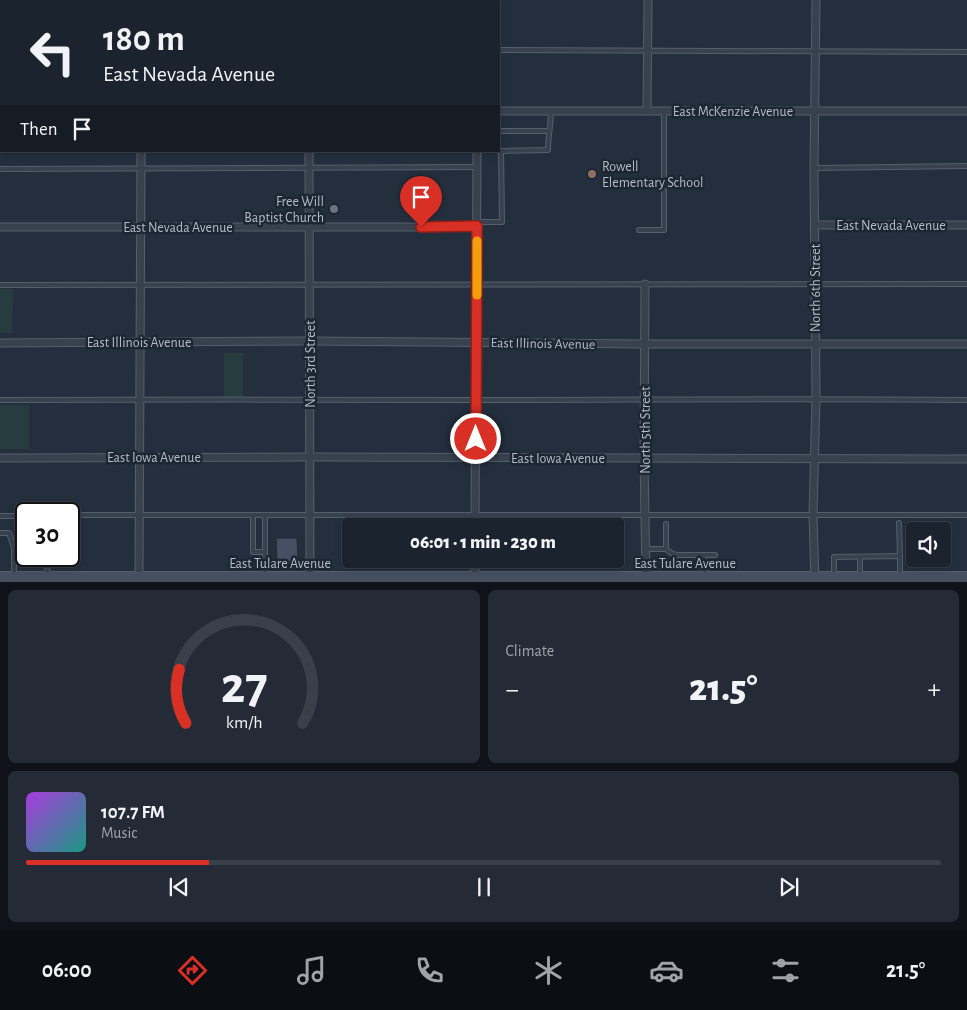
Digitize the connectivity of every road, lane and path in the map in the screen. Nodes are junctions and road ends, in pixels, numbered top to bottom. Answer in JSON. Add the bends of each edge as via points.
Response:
{"nodes":[{"id":1,"x":648,"y":0,"type":"edge"},
{"id":2,"x":816,"y":0,"type":"edge"},
{"id":3,"x":500,"y":50,"type":"edge"},
{"id":4,"x":647,"y":50,"type":"junction"},
{"id":5,"x":815,"y":50,"type":"junction"},
{"id":6,"x":967,"y":52,"type":"edge"},
{"id":7,"x":500,"y":111,"type":"edge"},
{"id":8,"x":551,"y":111,"type":"junction"},
{"id":9,"x":647,"y":111,"type":"junction"},
{"id":10,"x":664,"y":111,"type":"junction"},
{"id":11,"x":814,"y":111,"type":"junction"},
{"id":12,"x":967,"y":111,"type":"edge"},
{"id":13,"x":500,"y":131,"type":"edge"},
{"id":14,"x":548,"y":131,"type":"junction"},
{"id":15,"x":500,"y":151,"type":"edge"},
{"id":16,"x":141,"y":152,"type":"edge"},
{"id":17,"x":310,"y":152,"type":"edge"},
{"id":18,"x":477,"y":152,"type":"edge"},
{"id":19,"x":967,"y":166,"type":"edge"},
{"id":20,"x":309,"y":167,"type":"junction"},
{"id":21,"x":141,"y":168,"type":"junction"},
{"id":22,"x":477,"y":168,"type":"junction"},
{"id":23,"x":814,"y":168,"type":"junction"},
{"id":24,"x":0,"y":169,"type":"edge"},
{"id":25,"x":477,"y":224,"type":"junction"},
{"id":26,"x":815,"y":225,"type":"junction"},
{"id":27,"x":967,"y":225,"type":"edge"},
{"id":28,"x":141,"y":226,"type":"junction"},
{"id":29,"x":0,"y":227,"type":"edge"},
{"id":30,"x":309,"y":227,"type":"junction"},
{"id":31,"x":639,"y":230,"type":"dead end"},
{"id":32,"x":140,"y":284,"type":"junction"},
{"id":33,"x":310,"y":284,"type":"junction"},
{"id":34,"x":477,"y":284,"type":"junction"},
{"id":35,"x":645,"y":284,"type":"junction"},
{"id":36,"x":815,"y":284,"type":"junction"},
{"id":37,"x":967,"y":284,"type":"edge"},
{"id":38,"x":0,"y":285,"type":"edge"},
{"id":39,"x":310,"y":341,"type":"junction"},
{"id":40,"x":140,"y":342,"type":"junction"},
{"id":41,"x":476,"y":342,"type":"junction"},
{"id":42,"x":0,"y":343,"type":"edge"},
{"id":43,"x":646,"y":344,"type":"junction"},
{"id":44,"x":815,"y":344,"type":"junction"},
{"id":45,"x":967,"y":344,"type":"edge"},
{"id":46,"x":816,"y":398,"type":"junction"},
{"id":47,"x":140,"y":399,"type":"junction"},
{"id":48,"x":310,"y":399,"type":"junction"},
{"id":49,"x":645,"y":399,"type":"junction"},
{"id":50,"x":0,"y":400,"type":"edge"},
{"id":51,"x":476,"y":400,"type":"junction"},
{"id":52,"x":967,"y":400,"type":"edge"},
{"id":53,"x":140,"y":457,"type":"junction"},
{"id":54,"x":310,"y":457,"type":"junction"},
{"id":55,"x":0,"y":458,"type":"edge"},
{"id":56,"x":476,"y":458,"type":"junction"},
{"id":57,"x":644,"y":458,"type":"junction"},
{"id":58,"x":814,"y":458,"type":"junction"},
{"id":59,"x":967,"y":459,"type":"edge"},
{"id":60,"x":80,"y":515,"type":"edge"},
{"id":61,"x":140,"y":515,"type":"junction"},
{"id":62,"x":253,"y":515,"type":"junction"},
{"id":63,"x":265,"y":515,"type":"junction"},
{"id":64,"x":310,"y":515,"type":"junction"},
{"id":65,"x":475,"y":515,"type":"junction"},
{"id":66,"x":646,"y":515,"type":"junction"},
{"id":67,"x":813,"y":515,"type":"junction"},
{"id":68,"x":967,"y":515,"type":"edge"},
{"id":69,"x":0,"y":516,"type":"edge"},
{"id":70,"x":15,"y":516,"type":"edge"},
{"id":71,"x":899,"y":523,"type":"dead end"},
{"id":72,"x":666,"y":524,"type":"dead end"},
{"id":73,"x":0,"y":533,"type":"edge"},
{"id":74,"x":14,"y":548,"type":"joint"},
{"id":75,"x":646,"y":549,"type":"junction"},
{"id":76,"x":666,"y":549,"type":"junction"},
{"id":77,"x":265,"y":552,"type":"junction"},
{"id":78,"x":704,"y":554,"type":"junction"},
{"id":79,"x":715,"y":554,"type":"dead end"},
{"id":80,"x":900,"y":556,"type":"junction"},
{"id":81,"x":860,"y":557,"type":"junction"},
{"id":82,"x":47,"y":567,"type":"edge"},
{"id":83,"x":475,"y":568,"type":"edge"},
{"id":84,"x":0,"y":577,"type":"edge"},
{"id":85,"x":14,"y":577,"type":"junction"},
{"id":86,"x":47,"y":577,"type":"junction"},
{"id":87,"x":139,"y":577,"type":"junction"},
{"id":88,"x":265,"y":577,"type":"junction"},
{"id":89,"x":310,"y":577,"type":"junction"},
{"id":90,"x":475,"y":577,"type":"junction"},
{"id":91,"x":646,"y":577,"type":"junction"},
{"id":92,"x":704,"y":577,"type":"junction"},
{"id":93,"x":834,"y":577,"type":"junction"},
{"id":94,"x":860,"y":577,"type":"junction"},
{"id":95,"x":900,"y":577,"type":"junction"},
{"id":96,"x":967,"y":577,"type":"edge"},
{"id":97,"x":74,"y":580,"type":"edge"},
{"id":98,"x":216,"y":580,"type":"edge"},
{"id":99,"x":326,"y":580,"type":"edge"},
{"id":100,"x":401,"y":580,"type":"edge"},
{"id":101,"x":815,"y":580,"type":"edge"}],
"edges":[{"from":1,"to":4,"type":"street"},
{"from":2,"to":5,"type":"street","name":"North 6th Street"},
{"from":3,"to":4,"type":"lane"},
{"from":4,"to":5,"type":"lane"},
{"from":4,"to":9,"type":"street"},
{"from":5,"to":6,"type":"lane"},
{"from":5,"to":11,"type":"street","name":"North 6th Street"},
{"from":7,"to":8,"type":"street","name":"East McKenzie Avenue"},
{"from":8,"to":9,"type":"street","name":"East McKenzie Avenue"},
{"from":8,"to":14,"type":"lane"},
{"from":9,"to":10,"type":"street","name":"East McKenzie Avenue"},
{"from":10,"to":11,"type":"street","name":"East McKenzie Avenue"},
{"from":10,"to":31,"type":"lane","via":[[664,230]]},
{"from":11,"to":12,"type":"street","name":"East McKenzie Avenue"},
{"from":11,"to":23,"type":"street","name":"North 6th Street"},
{"from":13,"to":14,"type":"lane"},
{"from":14,"to":15,"type":"lane","via":[[548,150]]},
{"from":15,"to":25,"type":"lane","via":[[502,222]]},
{"from":16,"to":21,"type":"street"},
{"from":17,"to":20,"type":"street","name":"North 3rd Street"},
{"from":18,"to":22,"type":"street"},
{"from":19,"to":23,"type":"lane"},
{"from":20,"to":21,"type":"lane"},
{"from":20,"to":22,"type":"lane"},
{"from":20,"to":30,"type":"street","name":"North 3rd Street"},
{"from":21,"to":24,"type":"lane"},
{"from":21,"to":28,"type":"street"},
{"from":22,"to":25,"type":"street"},
{"from":23,"to":26,"type":"street","name":"North 6th Street"},
{"from":25,"to":30,"type":"street","name":"East Nevada Avenue"},
{"from":25,"to":34,"type":"street"},
{"from":26,"to":27,"type":"street","name":"East Nevada Avenue"},
{"from":26,"to":36,"type":"street","name":"North 6th Street"},
{"from":28,"to":29,"type":"street","name":"East Nevada Avenue"},
{"from":28,"to":30,"type":"street","name":"East Nevada Avenue"},
{"from":28,"to":32,"type":"street"},
{"from":30,"to":33,"type":"street","name":"North 3rd Street"},
{"from":32,"to":33,"type":"lane"},
{"from":32,"to":38,"type":"lane"},
{"from":32,"to":40,"type":"street"},
{"from":33,"to":34,"type":"lane"},
{"from":33,"to":39,"type":"street","name":"North 3rd Street"},
{"from":34,"to":35,"type":"lane"},
{"from":34,"to":41,"type":"street"},
{"from":35,"to":36,"type":"lane"},
{"from":35,"to":43,"type":"street","name":"North 5th Street"},
{"from":36,"to":37,"type":"lane"},
{"from":36,"to":44,"type":"street","name":"North 6th Street"},
{"from":39,"to":40,"type":"street","name":"East Illinois Avenue"},
{"from":39,"to":41,"type":"street","name":"East Illinois Avenue"},
{"from":39,"to":48,"type":"street","name":"North 3rd Street"},
{"from":40,"to":42,"type":"street","name":"East Illinois Avenue"},
{"from":40,"to":47,"type":"street"},
{"from":41,"to":43,"type":"street","name":"East Illinois Avenue"},
{"from":41,"to":51,"type":"street"},
{"from":43,"to":44,"type":"street","name":"East Illinois Avenue"},
{"from":43,"to":49,"type":"street","name":"North 5th Street"},
{"from":44,"to":45,"type":"street","name":"East Illinois Avenue"},
{"from":44,"to":46,"type":"street","name":"North 6th Street"},
{"from":46,"to":49,"type":"lane"},
{"from":46,"to":52,"type":"lane"},
{"from":46,"to":58,"type":"street","name":"North 6th Street"},
{"from":47,"to":48,"type":"lane"},
{"from":47,"to":50,"type":"lane"},
{"from":47,"to":53,"type":"street"},
{"from":48,"to":51,"type":"lane"},
{"from":48,"to":54,"type":"street","name":"North 3rd Street"},
{"from":49,"to":51,"type":"lane"},
{"from":49,"to":57,"type":"street","name":"North 5th Street"},
{"from":51,"to":56,"type":"street"},
{"from":53,"to":54,"type":"street","name":"East Iowa Avenue"},
{"from":53,"to":55,"type":"street","name":"East Iowa Avenue"},
{"from":53,"to":61,"type":"street"},
{"from":54,"to":56,"type":"street","name":"East Iowa Avenue"},
{"from":54,"to":64,"type":"street","name":"North 3rd Street"},
{"from":56,"to":57,"type":"street","name":"East Iowa Avenue"},
{"from":56,"to":65,"type":"street"},
{"from":57,"to":58,"type":"street","name":"East Iowa Avenue"},
{"from":57,"to":66,"type":"street","name":"North 5th Street"},
{"from":58,"to":59,"type":"street","name":"East Iowa Avenue"},
{"from":58,"to":67,"type":"street","name":"North 6th Street"},
{"from":60,"to":61,"type":"lane"},
{"from":61,"to":62,"type":"lane"},
{"from":61,"to":87,"type":"street"},
{"from":62,"to":63,"type":"lane"},
{"from":62,"to":77,"type":"lane","via":[[253,552]]},
{"from":63,"to":64,"type":"lane"},
{"from":63,"to":77,"type":"lane"},
{"from":64,"to":65,"type":"lane"},
{"from":64,"to":89,"type":"street","name":"North 3rd Street"},
{"from":65,"to":66,"type":"lane"},
{"from":66,"to":67,"type":"lane"},
{"from":66,"to":75,"type":"street","name":"North 5th Street"},
{"from":67,"to":68,"type":"lane"},
{"from":67,"to":101,"type":"street","name":"North 6th Street"},
{"from":69,"to":70,"type":"lane"},
{"from":71,"to":80,"type":"lane"},
{"from":72,"to":76,"type":"lane"},
{"from":73,"to":74,"type":"lane","via":[[9,534]]},
{"from":74,"to":85,"type":"lane"},
{"from":75,"to":76,"type":"lane"},
{"from":75,"to":91,"type":"street","name":"North 5th Street"},
{"from":76,"to":78,"type":"lane","via":[[677,554]]},
{"from":77,"to":88,"type":"lane"},
{"from":78,"to":79,"type":"lane"},
{"from":78,"to":92,"type":"lane"},
{"from":80,"to":81,"type":"lane"},
{"from":80,"to":95,"type":"lane"},
{"from":81,"to":93,"type":"lane","via":[[834,557]]},
{"from":81,"to":94,"type":"lane"},
{"from":82,"to":86,"type":"lane"},
{"from":83,"to":90,"type":"street"},
{"from":84,"to":85,"type":"main road","name":"East Tulare Avenue"},
{"from":85,"to":86,"type":"main road","name":"East Tulare Avenue"},
{"from":86,"to":97,"type":"main road","name":"East Tulare Avenue"},
{"from":87,"to":97,"type":"main road","name":"East Tulare Avenue"},
{"from":87,"to":98,"type":"main road","name":"East Tulare Avenue"},
{"from":88,"to":89,"type":"main road","name":"East Tulare Avenue"},
{"from":88,"to":98,"type":"main road","name":"East Tulare Avenue"},
{"from":89,"to":99,"type":"main road","name":"East Tulare Avenue"},
{"from":90,"to":91,"type":"main road","name":"East Tulare Avenue"},
{"from":90,"to":100,"type":"main road","name":"East Tulare Avenue"},
{"from":91,"to":92,"type":"main road","name":"East Tulare Avenue"},
{"from":92,"to":101,"type":"main road","name":"East Tulare Avenue"},
{"from":93,"to":94,"type":"main road","name":"East Tulare Avenue"},
{"from":93,"to":101,"type":"main road","name":"East Tulare Avenue"},
{"from":94,"to":95,"type":"main road","name":"East Tulare Avenue"},
{"from":95,"to":96,"type":"main road","name":"East Tulare Avenue"},
{"from":99,"to":100,"type":"main road","name":"East Tulare Avenue"}]}
